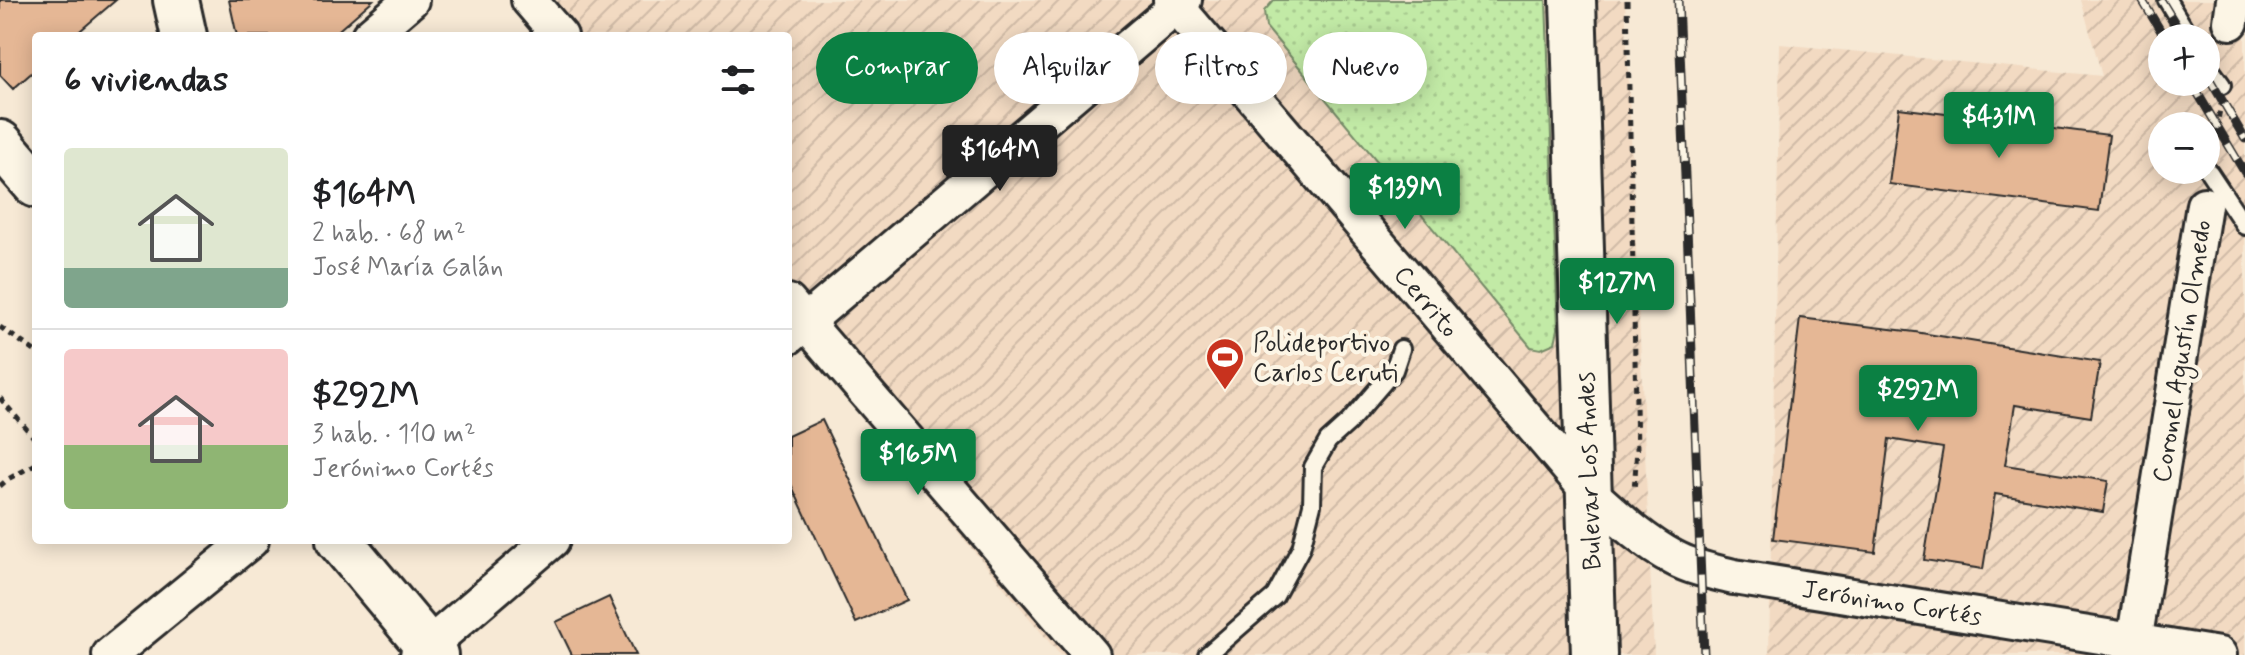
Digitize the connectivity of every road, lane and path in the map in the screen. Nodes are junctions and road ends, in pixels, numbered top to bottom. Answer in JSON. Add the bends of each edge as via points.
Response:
{"nodes":[{"id":1,"x":176,"y":0,"type":"edge"},
{"id":2,"x":411,"y":0,"type":"edge"},
{"id":3,"x":529,"y":0,"type":"edge"},
{"id":4,"x":1573,"y":0,"type":"edge"},
{"id":5,"x":1627,"y":0,"type":"edge"},
{"id":6,"x":2167,"y":0,"type":"edge"},
{"id":7,"x":1177,"y":2,"type":"edge"},
{"id":8,"x":2182,"y":24,"type":"edge"},
{"id":9,"x":183,"y":32,"type":"edge"},
{"id":10,"x":374,"y":32,"type":"edge"},
{"id":11,"x":557,"y":32,"type":"edge"},
{"id":12,"x":2220,"y":82,"type":"edge"},
{"id":13,"x":2222,"y":85,"type":"joint"},
{"id":14,"x":0,"y":143,"type":"edge"},
{"id":15,"x":32,"y":180,"type":"edge"},
{"id":16,"x":2207,"y":189,"type":"junction"},
{"id":17,"x":2245,"y":226,"type":"edge"},
{"id":18,"x":794,"y":320,"type":"edge"},
{"id":19,"x":0,"y":327,"type":"edge"},
{"id":20,"x":32,"y":349,"type":"edge"},
{"id":21,"x":1401,"y":349,"type":"dead end"},
{"id":22,"x":0,"y":398,"type":"edge"},
{"id":23,"x":32,"y":435,"type":"edge"},
{"id":24,"x":32,"y":466,"type":"edge"},
{"id":25,"x":0,"y":486,"type":"edge"},
{"id":26,"x":1589,"y":492,"type":"junction"},
{"id":27,"x":1634,"y":532,"type":"junction"},
{"id":28,"x":246,"y":544,"type":"edge"},
{"id":29,"x":342,"y":544,"type":"edge"},
{"id":30,"x":548,"y":544,"type":"edge"},
{"id":31,"x":2133,"y":648,"type":"edge"},
{"id":32,"x":427,"y":652,"type":"edge"},
{"id":33,"x":110,"y":655,"type":"edge"},
{"id":34,"x":1092,"y":655,"type":"edge"},
{"id":35,"x":1207,"y":655,"type":"edge"},
{"id":36,"x":1594,"y":655,"type":"edge"},
{"id":37,"x":2219,"y":655,"type":"edge"}],
"edges":[{"from":1,"to":9,"type":"main road"},
{"from":2,"to":10,"type":"street"},
{"from":3,"to":11,"type":"street"},
{"from":4,"to":26,"type":"main road","name":"Bulevar Los Andes"},
{"from":5,"to":27,"type":"path","via":[[1637,449]]},
{"from":6,"to":8,"type":"lane"},
{"from":7,"to":18,"type":"street"},
{"from":7,"to":26,"type":"street","name":"Cerrito"},
{"from":12,"to":13,"type":"lane"},
{"from":13,"to":16,"type":"path"},
{"from":14,"to":15,"type":"main road"},
{"from":16,"to":17,"type":"lane"},
{"from":16,"to":31,"type":"street","name":"Coronel Agustín Olmedo"},
{"from":18,"to":34,"type":"street"},
{"from":19,"to":20,"type":"path"},
{"from":21,"to":35,"type":"lane","via":[[1394,370],[1328,441],[1313,467],[1312,505],[1301,548],[1275,596]]},
{"from":22,"to":23,"type":"path"},
{"from":24,"to":25,"type":"path"},
{"from":26,"to":27,"type":"street","name":"Jerónimo Cortés"},
{"from":26,"to":36,"type":"main road","name":"Bulevar Los Andes"},
{"from":27,"to":31,"type":"street","name":"Jerónimo Cortés","via":[[1675,559],[1734,577]]},
{"from":28,"to":33,"type":"street"},
{"from":29,"to":32,"type":"main road"},
{"from":30,"to":32,"type":"street"},
{"from":31,"to":37,"type":"street","name":"Jerónimo Cortés"}]}
